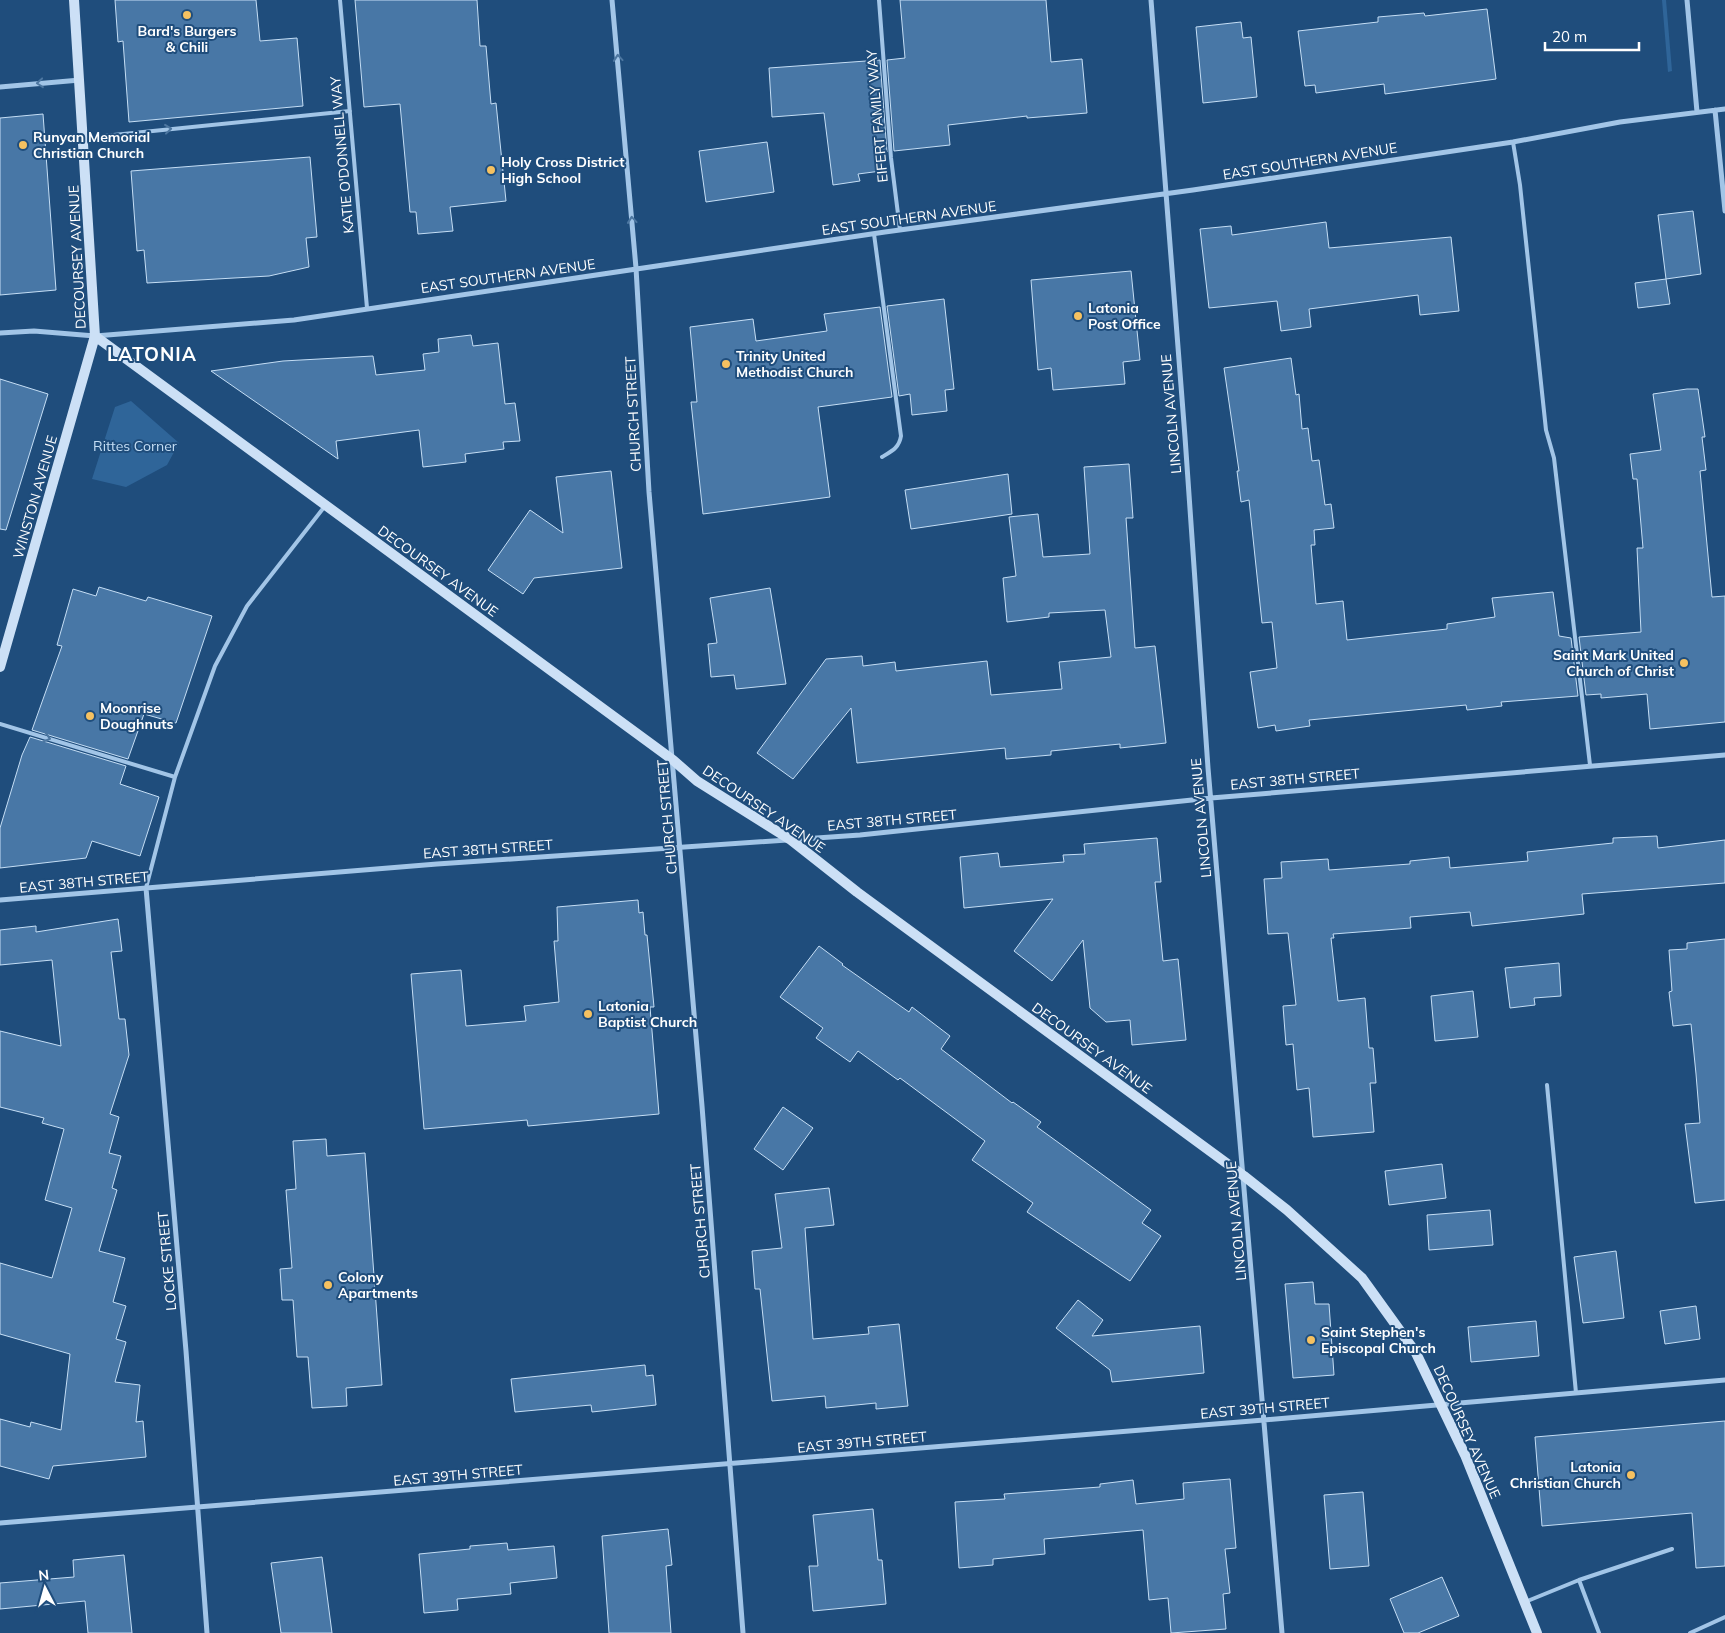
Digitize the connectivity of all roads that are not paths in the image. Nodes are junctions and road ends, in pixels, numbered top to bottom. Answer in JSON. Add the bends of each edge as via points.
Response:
{"nodes":[{"id":1,"x":74,"y":0,"type":"edge"},
{"id":2,"x":340,"y":0,"type":"edge"},
{"id":3,"x":612,"y":0,"type":"edge"},
{"id":4,"x":879,"y":0,"type":"edge"},
{"id":5,"x":1151,"y":0,"type":"edge"},
{"id":6,"x":1687,"y":0,"type":"edge"},
{"id":7,"x":81,"y":80,"type":"junction"},
{"id":8,"x":0,"y":87,"type":"edge"},
{"id":9,"x":1725,"y":109,"type":"edge"},
{"id":10,"x":1715,"y":110,"type":"junction"},
{"id":11,"x":350,"y":111,"type":"junction"},
{"id":12,"x":1697,"y":112,"type":"junction"},
{"id":13,"x":84,"y":138,"type":"junction"},
{"id":14,"x":1513,"y":142,"type":"junction"},
{"id":15,"x":1165,"y":194,"type":"junction"},
{"id":16,"x":1725,"y":211,"type":"edge"},
{"id":17,"x":900,"y":230,"type":"junction"},
{"id":18,"x":874,"y":234,"type":"junction"},
{"id":19,"x":636,"y":268,"type":"junction"},
{"id":20,"x":367,"y":308,"type":"junction"},
{"id":21,"x":0,"y":333,"type":"edge"},
{"id":22,"x":95,"y":336,"type":"junction"},
{"id":23,"x":882,"y":457,"type":"dead end"},
{"id":24,"x":326,"y":506,"type":"junction"},
{"id":25,"x":0,"y":667,"type":"edge"},
{"id":26,"x":0,"y":724,"type":"edge"},
{"id":27,"x":1725,"y":755,"type":"edge"},
{"id":28,"x":673,"y":760,"type":"junction"},
{"id":29,"x":1590,"y":765,"type":"junction"},
{"id":30,"x":176,"y":777,"type":"junction"},
{"id":31,"x":1211,"y":798,"type":"junction"},
{"id":32,"x":791,"y":840,"type":"junction"},
{"id":33,"x":680,"y":846,"type":"junction"},
{"id":34,"x":146,"y":888,"type":"junction"},
{"id":35,"x":0,"y":900,"type":"edge"},
{"id":36,"x":1548,"y":1085,"type":"dead end"},
{"id":37,"x":1244,"y":1176,"type":"junction"},
{"id":38,"x":1725,"y":1380,"type":"edge"},
{"id":39,"x":1576,"y":1393,"type":"junction"},
{"id":40,"x":1441,"y":1403,"type":"junction"},
{"id":41,"x":1264,"y":1420,"type":"junction"},
{"id":42,"x":730,"y":1464,"type":"junction"},
{"id":43,"x":198,"y":1507,"type":"junction"},
{"id":44,"x":0,"y":1523,"type":"edge"},
{"id":45,"x":1672,"y":1549,"type":"dead end"},
{"id":46,"x":1579,"y":1580,"type":"junction"},
{"id":47,"x":1525,"y":1602,"type":"junction"},
{"id":48,"x":1725,"y":1617,"type":"edge"},
{"id":49,"x":208,"y":1633,"type":"edge"},
{"id":50,"x":743,"y":1633,"type":"edge"},
{"id":51,"x":1282,"y":1633,"type":"edge"},
{"id":52,"x":1537,"y":1633,"type":"edge"},
{"id":53,"x":1599,"y":1633,"type":"edge"},
{"id":54,"x":1690,"y":1633,"type":"edge"}],
"edges":[{"from":1,"to":7,"type":"main road","name":"DECOURSEY AVENUE"},
{"from":2,"to":11,"type":"lane","name":"KATIE O'DONNELL WAY"},
{"from":19,"to":3,"type":"street","name":"CHURCH STREET","one_way":true},
{"from":4,"to":17,"type":"lane","name":"EIFERT FAMILY WAY"},
{"from":5,"to":15,"type":"street","name":"LINCOLN AVENUE"},
{"from":6,"to":12,"type":"street"},
{"from":7,"to":8,"type":"street","one_way":true},
{"from":7,"to":13,"type":"main road","name":"DECOURSEY AVENUE"},
{"from":9,"to":10,"type":"street","name":"EAST SOUTHERN AVENUE"},
{"from":10,"to":12,"type":"street","name":"EAST SOUTHERN AVENUE"},
{"from":10,"to":16,"type":"street"},
{"from":13,"to":11,"type":"lane","one_way":true},
{"from":11,"to":20,"type":"lane","name":"KATIE O'DONNELL WAY"},
{"from":12,"to":14,"type":"street","name":"EAST SOUTHERN AVENUE","via":[[1620,122]]},
{"from":13,"to":22,"type":"main road","name":"DECOURSEY AVENUE"},
{"from":14,"to":15,"type":"street","name":"EAST SOUTHERN AVENUE"},
{"from":14,"to":29,"type":"lane","via":[[1546,430],[1554,458]]},
{"from":15,"to":17,"type":"street","name":"EAST SOUTHERN AVENUE"},
{"from":15,"to":31,"type":"street","name":"LINCOLN AVENUE"},
{"from":17,"to":18,"type":"street","name":"EAST SOUTHERN AVENUE"},
{"from":18,"to":19,"type":"street","name":"EAST SOUTHERN AVENUE"},
{"from":18,"to":23,"type":"lane","via":[[901,436],[895,450]]},
{"from":19,"to":20,"type":"street","name":"EAST SOUTHERN AVENUE"},
{"from":19,"to":28,"type":"street","name":"CHURCH STREET","via":[[649,492]]},
{"from":20,"to":22,"type":"street","name":"EAST SOUTHERN AVENUE","via":[[294,320]]},
{"from":21,"to":22,"type":"street","name":"EAST SOUTHERN AVENUE","via":[[34,331]]},
{"from":22,"to":24,"type":"main road","name":"DECOURSEY AVENUE"},
{"from":22,"to":25,"type":"main road","name":"WINSTON AVENUE"},
{"from":24,"to":28,"type":"main road","name":"DECOURSEY AVENUE"},
{"from":24,"to":30,"type":"lane","via":[[247,606],[214,666]]},
{"from":26,"to":30,"type":"lane","one_way":true},
{"from":27,"to":29,"type":"street","name":"EAST 38TH STREET"},
{"from":28,"to":32,"type":"main road","name":"DECOURSEY AVENUE","via":[[697,781]]},
{"from":28,"to":33,"type":"street","name":"CHURCH STREET"},
{"from":29,"to":31,"type":"street","name":"EAST 38TH STREET"},
{"from":30,"to":34,"type":"lane"},
{"from":31,"to":32,"type":"street","name":"EAST 38TH STREET"},
{"from":31,"to":37,"type":"street","name":"LINCOLN AVENUE"},
{"from":32,"to":33,"type":"street","name":"EAST 38TH STREET"},
{"from":32,"to":37,"type":"main road","name":"DECOURSEY AVENUE"},
{"from":33,"to":34,"type":"street","name":"EAST 38TH STREET"},
{"from":33,"to":42,"type":"street","name":"CHURCH STREET"},
{"from":34,"to":35,"type":"street","name":"EAST 38TH STREET"},
{"from":34,"to":43,"type":"street","name":"LOCKE STREET"},
{"from":36,"to":39,"type":"lane"},
{"from":37,"to":40,"type":"main road","name":"DECOURSEY AVENUE","via":[[1362,1278],[1416,1353]]},
{"from":37,"to":41,"type":"street","name":"LINCOLN AVENUE"},
{"from":38,"to":39,"type":"street","name":"EAST 39TH STREET"},
{"from":39,"to":40,"type":"street","name":"EAST 39TH STREET"},
{"from":40,"to":41,"type":"street","name":"EAST 39TH STREET"},
{"from":40,"to":47,"type":"main road","name":"DECOURSEY AVENUE"},
{"from":41,"to":42,"type":"street","name":"EAST 39TH STREET"},
{"from":41,"to":51,"type":"street","name":"LINCOLN AVENUE"},
{"from":42,"to":43,"type":"street","name":"EAST 39TH STREET"},
{"from":42,"to":50,"type":"street","name":"CHURCH STREET"},
{"from":43,"to":44,"type":"street","name":"EAST 39TH STREET"},
{"from":43,"to":49,"type":"street","name":"LOCKE STREET"},
{"from":45,"to":46,"type":"lane"},
{"from":46,"to":47,"type":"lane"},
{"from":46,"to":53,"type":"lane"},
{"from":47,"to":52,"type":"main road","name":"DECOURSEY AVENUE"},
{"from":48,"to":54,"type":"lane"}]}
